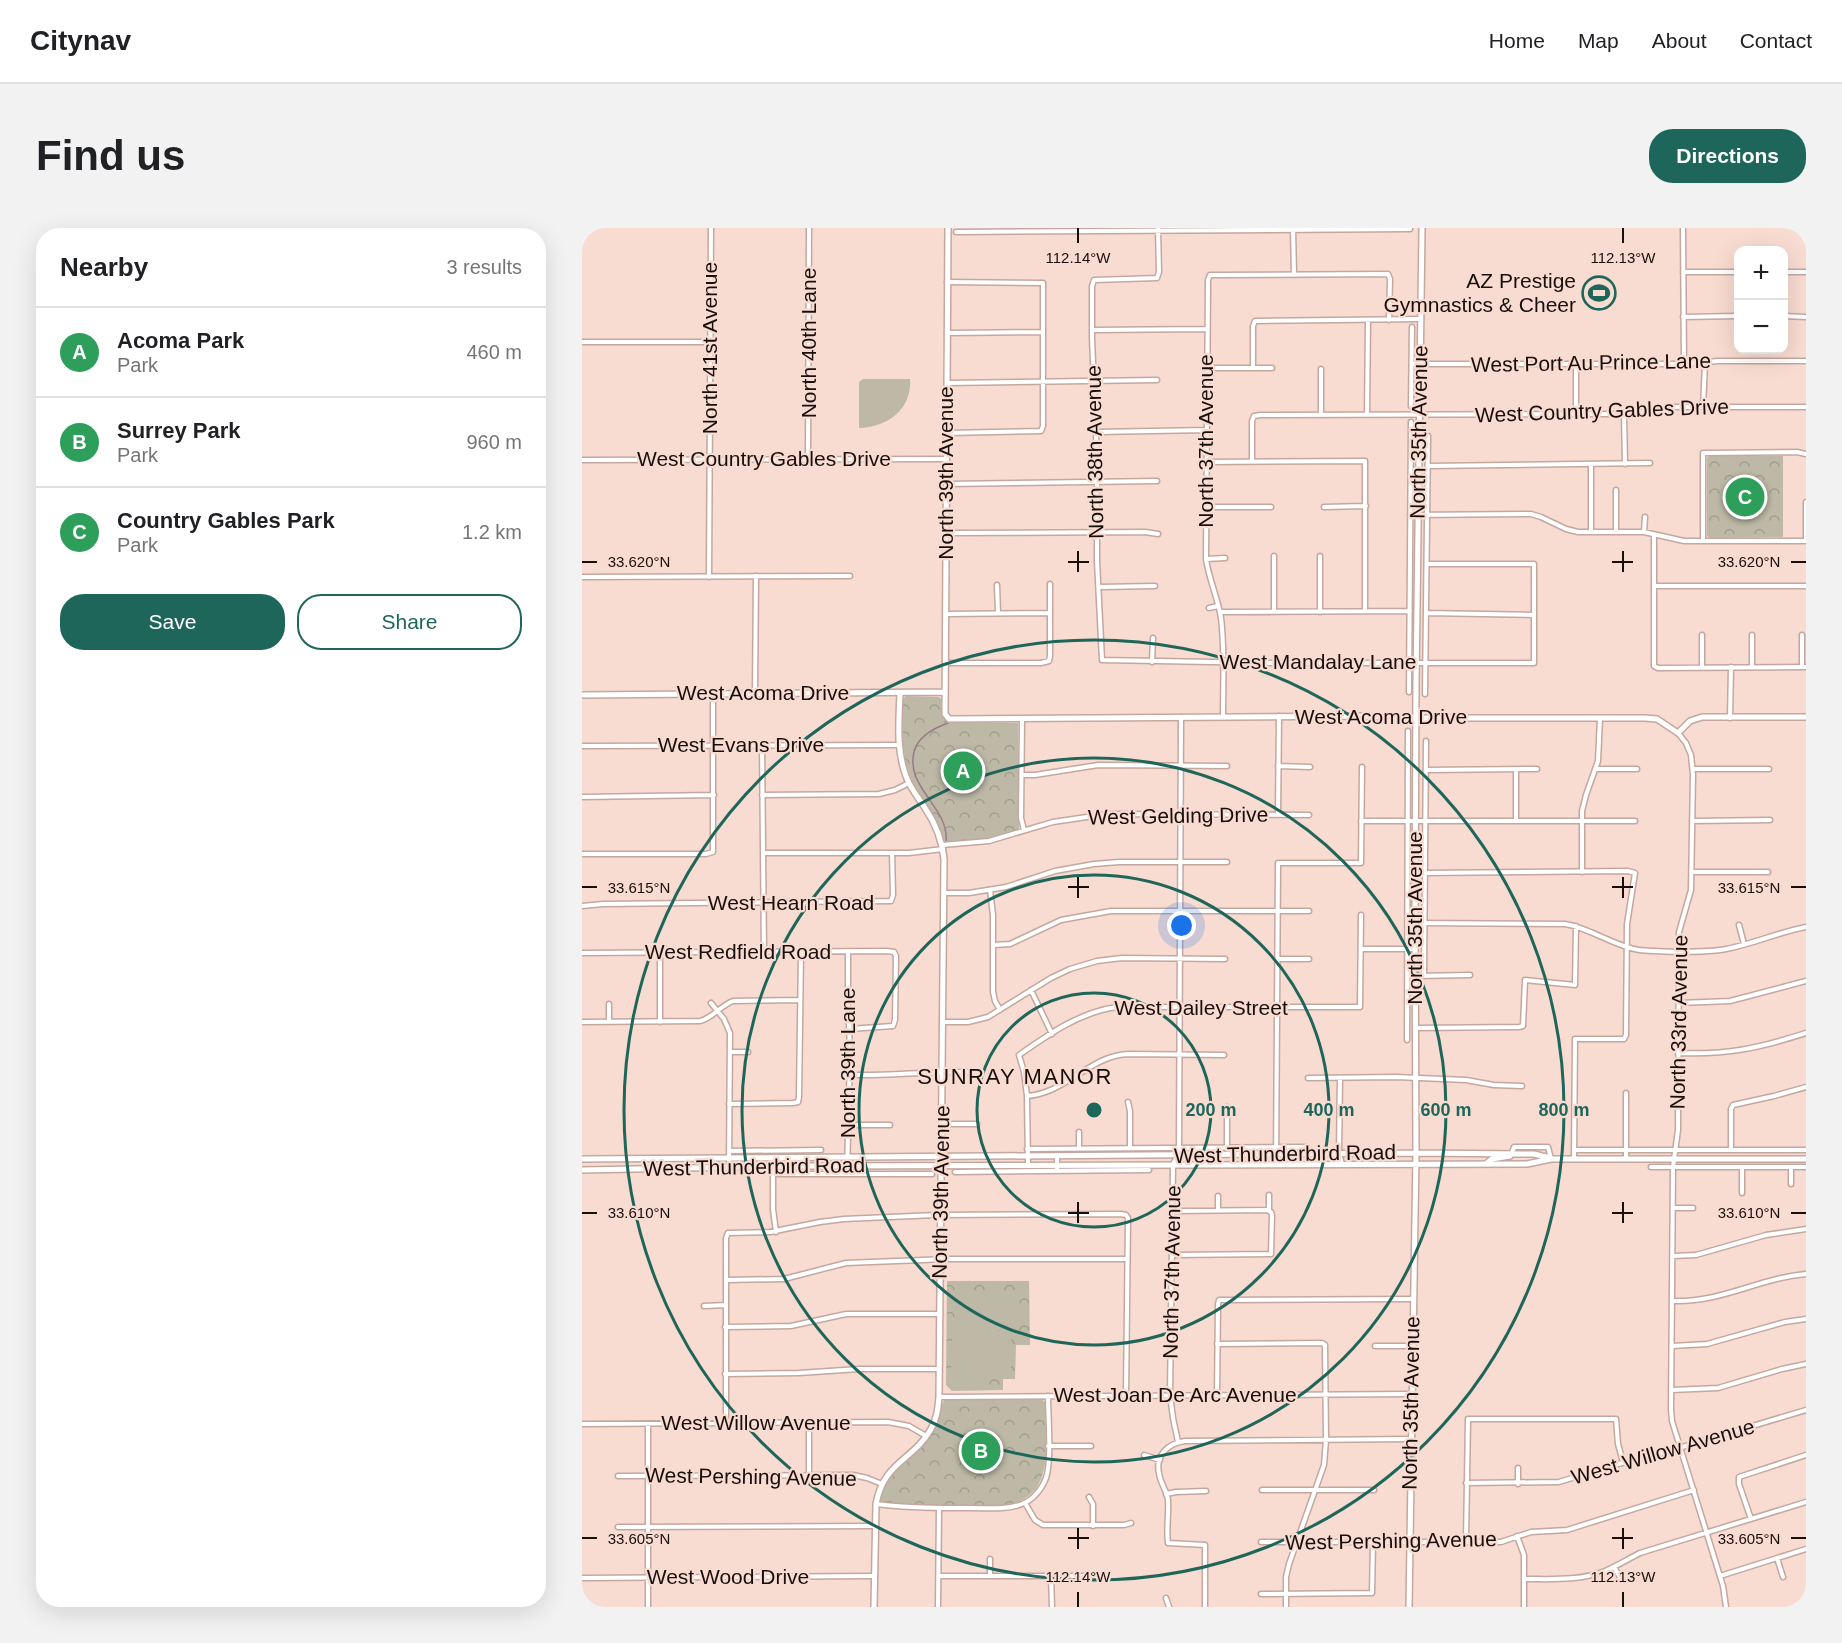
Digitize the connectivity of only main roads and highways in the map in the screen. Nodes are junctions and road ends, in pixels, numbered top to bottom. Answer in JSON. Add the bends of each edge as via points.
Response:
{"nodes":[{"id":1,"x":948,"y":228,"type":"edge"},
{"id":2,"x":1422,"y":228,"type":"edge"},
{"id":3,"x":945,"y":692,"type":"junction"},
{"id":4,"x":900,"y":693,"type":"junction"},
{"id":5,"x":582,"y":695,"type":"edge"},
{"id":6,"x":946,"y":717,"type":"joint"},
{"id":7,"x":1806,"y":717,"type":"edge"},
{"id":8,"x":1416,"y":718,"type":"junction"},
{"id":9,"x":1416,"y":1153,"type":"junction"},
{"id":10,"x":1520,"y":1154,"type":"junction"},
{"id":11,"x":942,"y":1156,"type":"junction"},
{"id":12,"x":582,"y":1159,"type":"edge"},
{"id":13,"x":1551,"y":1159,"type":"junction"},
{"id":14,"x":1806,"y":1160,"type":"edge"},
{"id":15,"x":1416,"y":1163,"type":"junction"},
{"id":16,"x":1487,"y":1163,"type":"junction"},
{"id":17,"x":942,"y":1165,"type":"junction"},
{"id":18,"x":582,"y":1170,"type":"edge"},
{"id":19,"x":874,"y":1607,"type":"edge"},
{"id":20,"x":1409,"y":1607,"type":"edge"}],
"edges":[{"from":1,"to":3,"type":"main road","name":"North 39th Avenue"},
{"from":2,"to":8,"type":"main road","name":"North 35th Avenue"},
{"from":3,"to":4,"type":"main road","name":"West Acoma Drive"},
{"from":3,"to":6,"type":"main road","name":"North 39th Avenue"},
{"from":4,"to":5,"type":"main road","name":"West Acoma Drive"},
{"from":4,"to":11,"type":"main road","name":"North 39th Avenue","via":[[902,765],[934,822],[942,847]]},
{"from":6,"to":8,"type":"main road","name":"West Acoma Drive"},
{"from":7,"to":8,"type":"main road","name":"West Acoma Drive","via":[[1702,717],[1690,721],[1678,733],[1657,719],[1635,717]]},
{"from":8,"to":9,"type":"main road","name":"North 35th Avenue"},
{"from":9,"to":10,"type":"main road","name":"West Thunderbird Road"},
{"from":9,"to":11,"type":"main road","name":"West Thunderbird Road","via":[[1276,1150],[1178,1155]]},
{"from":9,"to":15,"type":"main road","name":"North 35th Avenue"},
{"from":10,"to":13,"type":"main road","name":"West Thunderbird Road"},
{"from":10,"to":16,"type":"main road"},
{"from":11,"to":12,"type":"main road","name":"West Thunderbird Road","via":[[729,1154]]},
{"from":11,"to":17,"type":"main road","name":"North 39th Avenue"},
{"from":13,"to":14,"type":"main road","name":"West Thunderbird Road"},
{"from":13,"to":16,"type":"main road","name":"West Thunderbird Road"},
{"from":15,"to":16,"type":"main road","name":"West Thunderbird Road"},
{"from":15,"to":17,"type":"main road","name":"West Thunderbird Road","via":[[1057,1168]]},
{"from":15,"to":20,"type":"main road","name":"North 35th Avenue"},
{"from":17,"to":18,"type":"main road","name":"West Thunderbird Road"},
{"from":17,"to":19,"type":"main road","name":"North 39th Avenue","via":[[938,1412],[926,1436],[882,1484],[876,1504]]}]}
